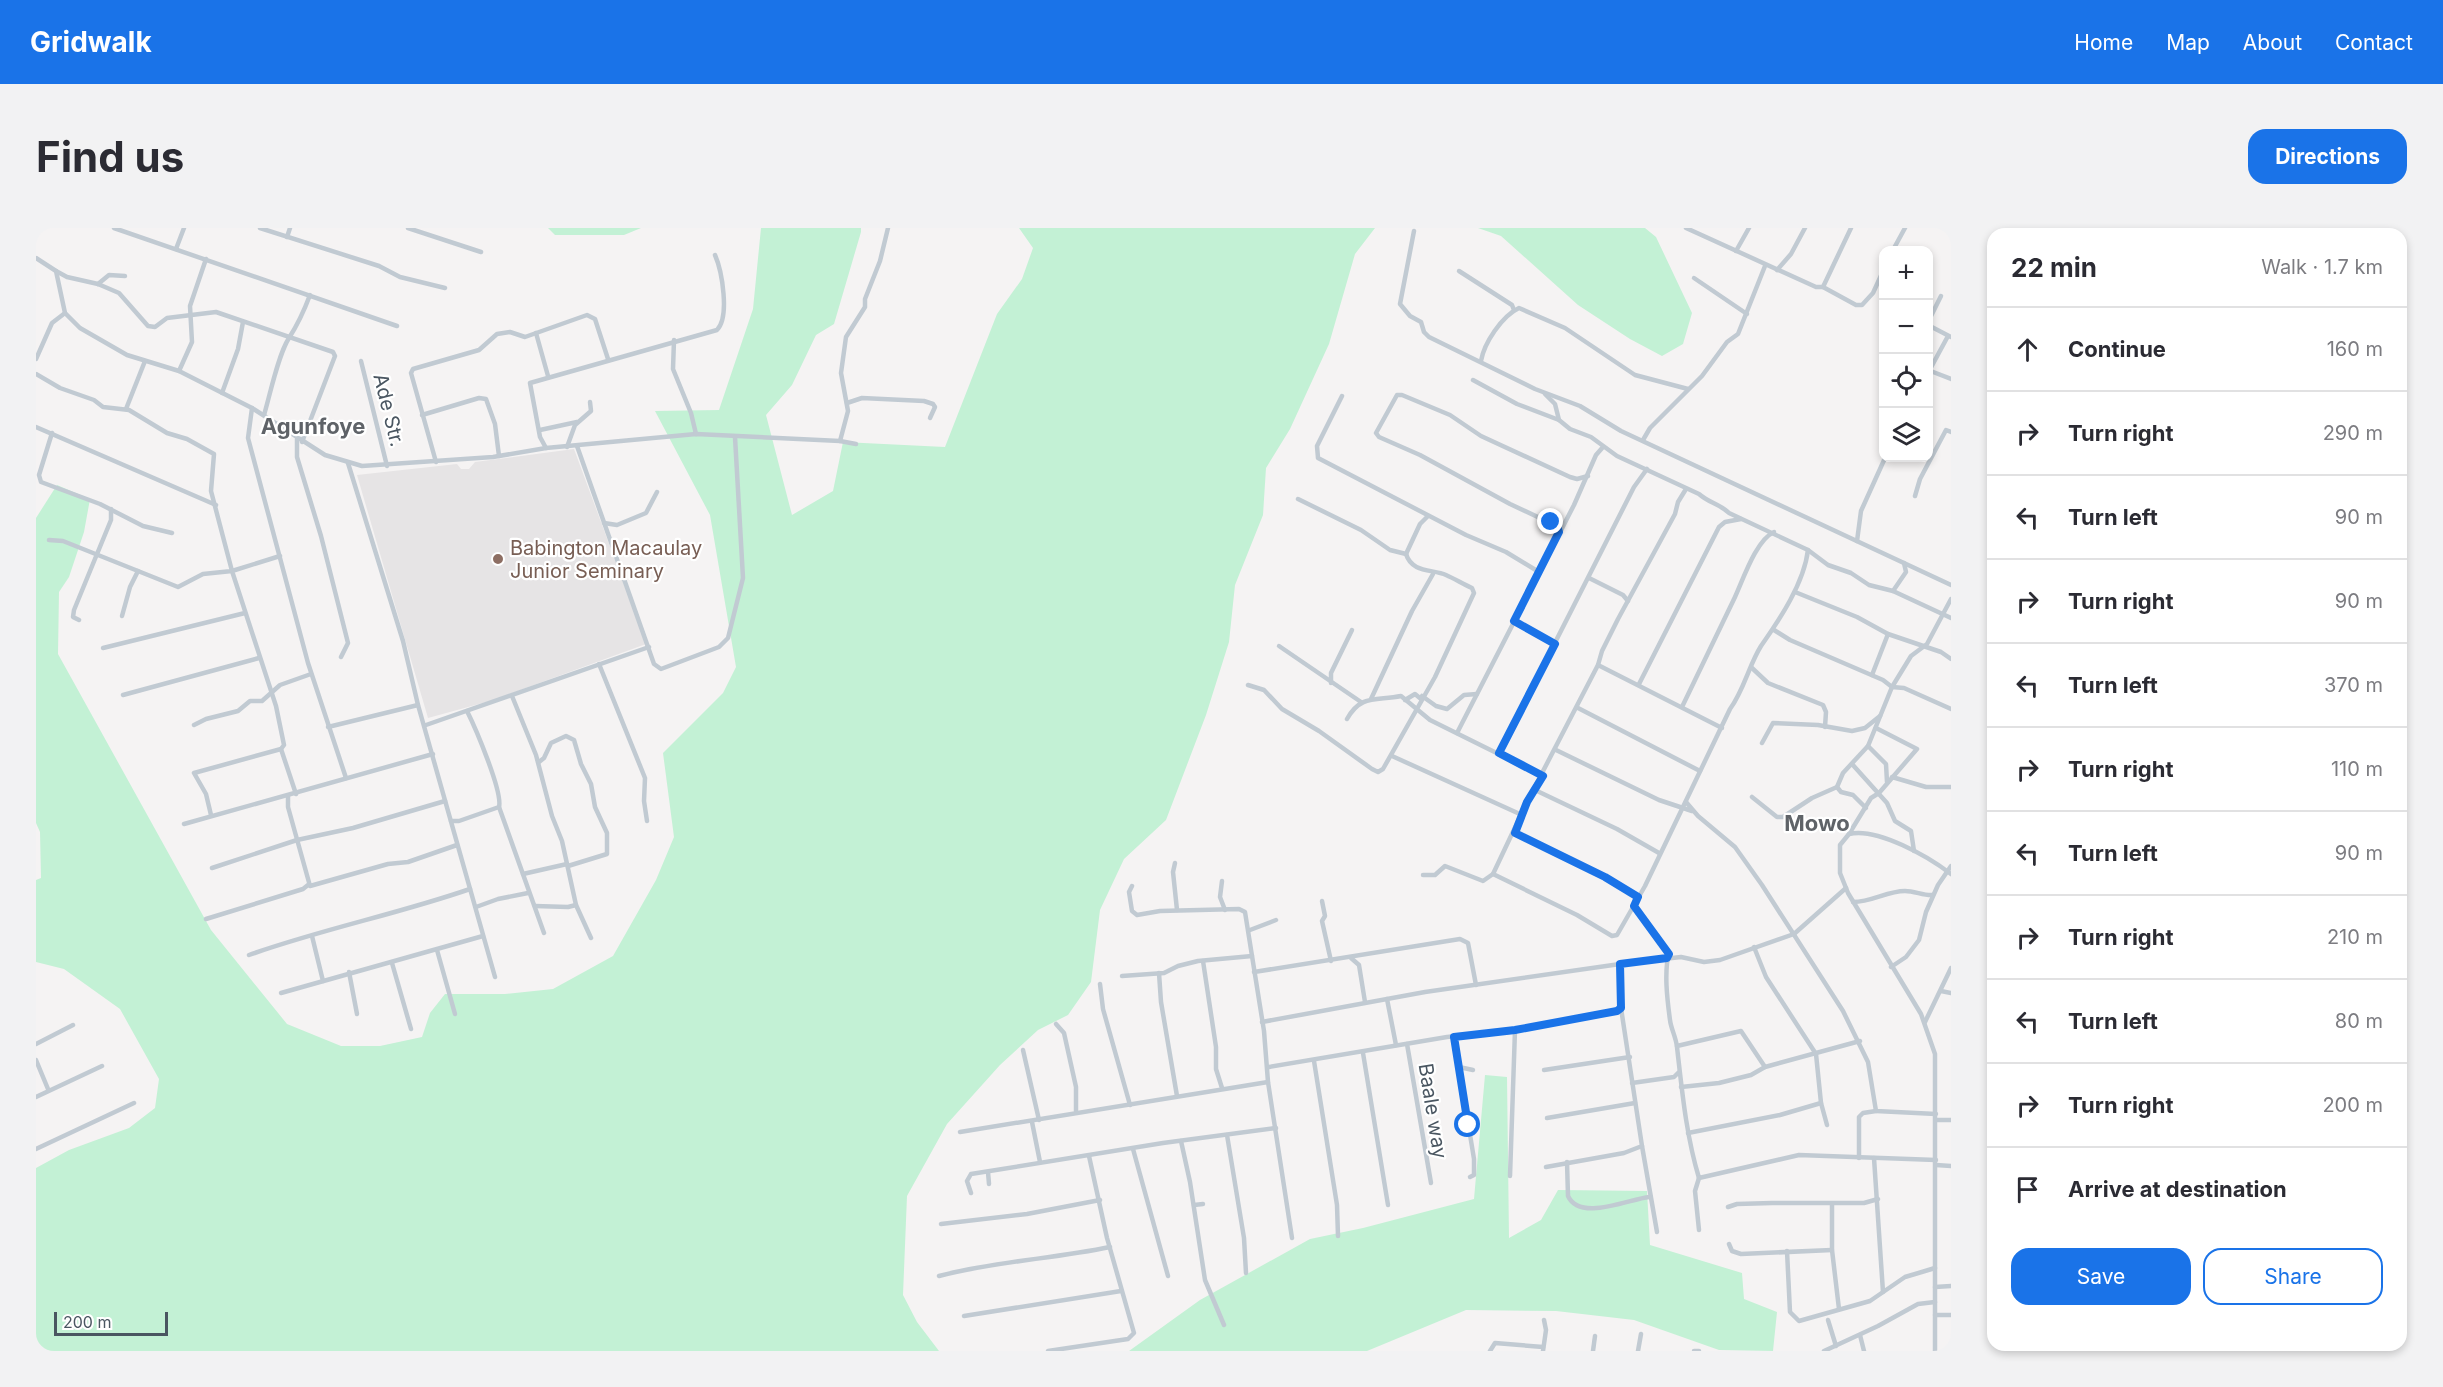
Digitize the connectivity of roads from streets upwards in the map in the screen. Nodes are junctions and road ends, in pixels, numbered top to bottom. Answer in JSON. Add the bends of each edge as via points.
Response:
{"nodes":[{"id":1,"x":114,"y":228,"type":"edge"},
{"id":2,"x":184,"y":228,"type":"edge"},
{"id":3,"x":260,"y":228,"type":"edge"},
{"id":4,"x":290,"y":228,"type":"edge"},
{"id":5,"x":408,"y":228,"type":"edge"},
{"id":6,"x":888,"y":228,"type":"edge"},
{"id":7,"x":1686,"y":228,"type":"edge"},
{"id":8,"x":1749,"y":228,"type":"edge"},
{"id":9,"x":1805,"y":228,"type":"edge"},
{"id":10,"x":1851,"y":228,"type":"edge"},
{"id":11,"x":1905,"y":228,"type":"edge"},
{"id":12,"x":1697,"y":230,"type":"edge"},
{"id":13,"x":1414,"y":231,"type":"dead end"},
{"id":14,"x":287,"y":237,"type":"junction"},
{"id":15,"x":1895,"y":246,"type":"edge"},
{"id":16,"x":176,"y":249,"type":"junction"},
{"id":17,"x":1736,"y":251,"type":"junction"},
{"id":18,"x":481,"y":252,"type":"dead end"},
{"id":19,"x":715,"y":255,"type":"dead end"},
{"id":20,"x":36,"y":258,"type":"edge"},
{"id":21,"x":206,"y":259,"type":"junction"},
{"id":22,"x":1765,"y":266,"type":"junction"},
{"id":23,"x":1777,"y":270,"type":"junction"},
{"id":24,"x":56,"y":271,"type":"junction"},
{"id":25,"x":1398,"y":271,"type":"dead end"},
{"id":26,"x":1459,"y":272,"type":"dead end"},
{"id":27,"x":125,"y":276,"type":"dead end"},
{"id":28,"x":1405,"y":276,"type":"junction"},
{"id":29,"x":1694,"y":278,"type":"dead end"},
{"id":30,"x":1879,"y":280,"type":"edge"},
{"id":31,"x":98,"y":284,"type":"junction"},
{"id":32,"x":1823,"y":287,"type":"junction"},
{"id":33,"x":445,"y":288,"type":"dead end"},
{"id":34,"x":310,"y":295,"type":"junction"},
{"id":35,"x":1941,"y":296,"type":"dead end"},
{"id":36,"x":1514,"y":310,"type":"junction"},
{"id":37,"x":65,"y":313,"type":"junction"},
{"id":38,"x":191,"y":314,"type":"junction"},
{"id":39,"x":1747,"y":314,"type":"junction"},
{"id":40,"x":1933,"y":315,"type":"edge"},
{"id":41,"x":243,"y":322,"type":"junction"},
{"id":42,"x":397,"y":326,"type":"dead end"},
{"id":43,"x":1933,"y":327,"type":"edge"},
{"id":44,"x":536,"y":333,"type":"junction"},
{"id":45,"x":290,"y":337,"type":"junction"},
{"id":46,"x":1949,"y":337,"type":"edge"},
{"id":47,"x":36,"y":338,"type":"edge"},
{"id":48,"x":674,"y":340,"type":"junction"},
{"id":49,"x":43,"y":342,"type":"junction"},
{"id":50,"x":36,"y":359,"type":"edge"},
{"id":51,"x":608,"y":359,"type":"junction"},
{"id":52,"x":145,"y":361,"type":"junction"},
{"id":53,"x":361,"y":362,"type":"dead end"},
{"id":54,"x":1482,"y":362,"type":"junction"},
{"id":55,"x":1933,"y":364,"type":"edge"},
{"id":56,"x":179,"y":370,"type":"junction"},
{"id":57,"x":1933,"y":372,"type":"edge"},
{"id":58,"x":36,"y":374,"type":"edge"},
{"id":59,"x":548,"y":376,"type":"junction"},
{"id":60,"x":1951,"y":378,"type":"edge"},
{"id":61,"x":1473,"y":380,"type":"dead end"},
{"id":62,"x":1688,"y":389,"type":"junction"},
{"id":63,"x":222,"y":393,"type":"junction"},
{"id":64,"x":1342,"y":396,"type":"dead end"},
{"id":65,"x":1551,"y":397,"type":"junction"},
{"id":66,"x":590,"y":402,"type":"dead end"},
{"id":67,"x":847,"y":403,"type":"junction"},
{"id":68,"x":252,"y":408,"type":"junction"},
{"id":69,"x":126,"y":409,"type":"junction"},
{"id":70,"x":422,"y":415,"type":"junction"},
{"id":71,"x":264,"y":416,"type":"junction"},
{"id":72,"x":930,"y":418,"type":"dead end"},
{"id":73,"x":1559,"y":420,"type":"junction"},
{"id":74,"x":579,"y":421,"type":"junction"},
{"id":75,"x":36,"y":427,"type":"edge"},
{"id":76,"x":540,"y":430,"type":"junction"},
{"id":77,"x":1951,"y":432,"type":"edge"},
{"id":78,"x":52,"y":433,"type":"junction"},
{"id":79,"x":696,"y":434,"type":"junction"},
{"id":80,"x":540,"y":437,"type":"junction"},
{"id":81,"x":735,"y":437,"type":"junction"},
{"id":82,"x":299,"y":440,"type":"junction"},
{"id":83,"x":1643,"y":440,"type":"junction"},
{"id":84,"x":840,"y":441,"type":"junction"},
{"id":85,"x":856,"y":444,"type":"dead end"},
{"id":86,"x":577,"y":446,"type":"junction"},
{"id":87,"x":567,"y":447,"type":"junction"},
{"id":88,"x":1603,"y":447,"type":"junction"},
{"id":89,"x":546,"y":448,"type":"junction"},
{"id":90,"x":536,"y":450,"type":"junction"},
{"id":91,"x":1611,"y":452,"type":"junction"},
{"id":92,"x":1596,"y":455,"type":"junction"},
{"id":93,"x":500,"y":456,"type":"junction"},
{"id":94,"x":436,"y":462,"type":"junction"},
{"id":95,"x":1883,"y":462,"type":"edge"},
{"id":96,"x":348,"y":463,"type":"junction"},
{"id":97,"x":387,"y":466,"type":"junction"},
{"id":98,"x":1647,"y":469,"type":"junction"},
{"id":99,"x":1588,"y":476,"type":"junction"},
{"id":100,"x":1577,"y":479,"type":"junction"},
{"id":101,"x":1686,"y":489,"type":"junction"},
{"id":102,"x":1580,"y":491,"type":"junction"},
{"id":103,"x":657,"y":492,"type":"dead end"},
{"id":104,"x":1915,"y":496,"type":"dead end"},
{"id":105,"x":1298,"y":499,"type":"dead end"},
{"id":106,"x":216,"y":505,"type":"junction"},
{"id":107,"x":111,"y":509,"type":"junction"},
{"id":108,"x":1428,"y":516,"type":"junction"},
{"id":109,"x":1742,"y":518,"type":"junction"},
{"id":110,"x":604,"y":523,"type":"junction"},
{"id":111,"x":1560,"y":528,"type":"junction"},
{"id":112,"x":1767,"y":532,"type":"junction"},
{"id":113,"x":172,"y":533,"type":"dead end"},
{"id":114,"x":49,"y":540,"type":"dead end"},
{"id":115,"x":1857,"y":541,"type":"junction"},
{"id":116,"x":1811,"y":551,"type":"junction"},
{"id":117,"x":1406,"y":554,"type":"junction"},
{"id":118,"x":96,"y":556,"type":"junction"},
{"id":119,"x":280,"y":556,"type":"junction"},
{"id":120,"x":1904,"y":562,"type":"junction"},
{"id":121,"x":138,"y":571,"type":"junction"},
{"id":122,"x":232,"y":571,"type":"junction"},
{"id":123,"x":1539,"y":572,"type":"junction"},
{"id":124,"x":1433,"y":574,"type":"junction"},
{"id":125,"x":1589,"y":578,"type":"junction"},
{"id":126,"x":1951,"y":585,"type":"edge"},
{"id":127,"x":1893,"y":591,"type":"junction"},
{"id":128,"x":1795,"y":592,"type":"junction"},
{"id":129,"x":1951,"y":599,"type":"edge"},
{"id":130,"x":1628,"y":601,"type":"junction"},
{"id":131,"x":245,"y":613,"type":"junction"},
{"id":132,"x":1943,"y":615,"type":"junction"},
{"id":133,"x":122,"y":616,"type":"dead end"},
{"id":134,"x":1951,"y":618,"type":"edge"},
{"id":135,"x":79,"y":620,"type":"dead end"},
{"id":136,"x":1514,"y":621,"type":"junction"},
{"id":137,"x":1352,"y":630,"type":"dead end"},
{"id":138,"x":1774,"y":630,"type":"junction"},
{"id":139,"x":1888,"y":634,"type":"junction"},
{"id":140,"x":1555,"y":644,"type":"junction"},
{"id":141,"x":1278,"y":646,"type":"dead end"},
{"id":142,"x":1923,"y":646,"type":"junction"},
{"id":143,"x":649,"y":647,"type":"junction"},
{"id":144,"x":103,"y":648,"type":"dead end"},
{"id":145,"x":341,"y":657,"type":"dead end"},
{"id":146,"x":259,"y":658,"type":"junction"},
{"id":147,"x":1951,"y":659,"type":"edge"},
{"id":148,"x":599,"y":664,"type":"junction"},
{"id":149,"x":1598,"y":666,"type":"junction"},
{"id":150,"x":1752,"y":668,"type":"junction"},
{"id":151,"x":311,"y":674,"type":"junction"},
{"id":152,"x":1756,"y":674,"type":"junction"},
{"id":153,"x":1748,"y":675,"type":"junction"},
{"id":154,"x":1872,"y":675,"type":"junction"},
{"id":155,"x":1331,"y":684,"type":"junction"},
{"id":156,"x":1640,"y":684,"type":"junction"},
{"id":157,"x":1248,"y":685,"type":"dead end"},
{"id":158,"x":1892,"y":687,"type":"junction"},
{"id":159,"x":270,"y":694,"type":"junction"},
{"id":160,"x":1477,"y":694,"type":"junction"},
{"id":161,"x":123,"y":695,"type":"dead end"},
{"id":162,"x":512,"y":696,"type":"junction"},
{"id":163,"x":1374,"y":697,"type":"junction"},
{"id":164,"x":1421,"y":697,"type":"junction"},
{"id":165,"x":1406,"y":700,"type":"junction"},
{"id":166,"x":1361,"y":702,"type":"junction"},
{"id":167,"x":418,"y":705,"type":"junction"},
{"id":168,"x":1682,"y":706,"type":"junction"},
{"id":169,"x":1417,"y":708,"type":"junction"},
{"id":170,"x":1578,"y":708,"type":"junction"},
{"id":171,"x":1951,"y":709,"type":"edge"},
{"id":172,"x":467,"y":711,"type":"junction"},
{"id":173,"x":1880,"y":716,"type":"junction"},
{"id":174,"x":1347,"y":719,"type":"dead end"},
{"id":175,"x":194,"y":725,"type":"dead end"},
{"id":176,"x":426,"y":725,"type":"junction"},
{"id":177,"x":328,"y":727,"type":"junction"},
{"id":178,"x":1825,"y":727,"type":"junction"},
{"id":179,"x":1722,"y":728,"type":"junction"},
{"id":180,"x":1876,"y":728,"type":"junction"},
{"id":181,"x":1456,"y":733,"type":"junction"},
{"id":182,"x":1762,"y":743,"type":"dead end"},
{"id":183,"x":1868,"y":746,"type":"junction"},
{"id":184,"x":281,"y":749,"type":"junction"},
{"id":185,"x":1556,"y":750,"type":"junction"},
{"id":186,"x":1499,"y":753,"type":"junction"},
{"id":187,"x":433,"y":754,"type":"junction"},
{"id":188,"x":1392,"y":756,"type":"junction"},
{"id":189,"x":539,"y":762,"type":"junction"},
{"id":190,"x":1852,"y":764,"type":"junction"},
{"id":191,"x":1700,"y":771,"type":"junction"},
{"id":192,"x":1543,"y":776,"type":"junction"},
{"id":193,"x":1892,"y":777,"type":"junction"},
{"id":194,"x":346,"y":778,"type":"junction"},
{"id":195,"x":1887,"y":782,"type":"junction"},
{"id":196,"x":1837,"y":787,"type":"junction"},
{"id":197,"x":1951,"y":787,"type":"edge"},
{"id":198,"x":1535,"y":790,"type":"junction"},
{"id":199,"x":1879,"y":793,"type":"junction"},
{"id":200,"x":296,"y":794,"type":"junction"},
{"id":201,"x":288,"y":796,"type":"junction"},
{"id":202,"x":1752,"y":797,"type":"dead end"},
{"id":203,"x":445,"y":801,"type":"junction"},
{"id":204,"x":1686,"y":802,"type":"junction"},
{"id":205,"x":499,"y":807,"type":"junction"},
{"id":206,"x":1683,"y":808,"type":"junction"},
{"id":207,"x":1866,"y":808,"type":"junction"},
{"id":208,"x":1694,"y":812,"type":"junction"},
{"id":209,"x":211,"y":815,"type":"junction"},
{"id":210,"x":1522,"y":815,"type":"junction"},
{"id":211,"x":451,"y":821,"type":"junction"},
{"id":212,"x":647,"y":821,"type":"dead end"},
{"id":213,"x":184,"y":824,"type":"dead end"},
{"id":214,"x":1515,"y":833,"type":"junction"},
{"id":215,"x":1849,"y":834,"type":"junction"},
{"id":216,"x":297,"y":840,"type":"junction"},
{"id":217,"x":458,"y":845,"type":"junction"},
{"id":218,"x":1914,"y":851,"type":"junction"},
{"id":219,"x":1659,"y":853,"type":"junction"},
{"id":220,"x":1175,"y":863,"type":"dead end"},
{"id":221,"x":568,"y":865,"type":"junction"},
{"id":222,"x":1951,"y":866,"type":"edge"},
{"id":223,"x":212,"y":868,"type":"dead end"},
{"id":224,"x":1949,"y":872,"type":"edge"},
{"id":225,"x":523,"y":874,"type":"junction"},
{"id":226,"x":1493,"y":874,"type":"junction"},
{"id":227,"x":1423,"y":875,"type":"dead end"},
{"id":228,"x":1222,"y":881,"type":"dead end"},
{"id":229,"x":308,"y":885,"type":"junction"},
{"id":230,"x":1132,"y":886,"type":"dead end"},
{"id":231,"x":1846,"y":888,"type":"junction"},
{"id":232,"x":470,"y":889,"type":"junction"},
{"id":233,"x":528,"y":893,"type":"junction"},
{"id":234,"x":1933,"y":895,"type":"junction"},
{"id":235,"x":1638,"y":897,"type":"junction"},
{"id":236,"x":1322,"y":900,"type":"dead end"},
{"id":237,"x":1853,"y":902,"type":"junction"},
{"id":238,"x":576,"y":904,"type":"junction"},
{"id":239,"x":535,"y":906,"type":"junction"},
{"id":240,"x":1634,"y":906,"type":"junction"},
{"id":241,"x":476,"y":907,"type":"junction"},
{"id":242,"x":1177,"y":910,"type":"junction"},
{"id":243,"x":1225,"y":910,"type":"junction"},
{"id":244,"x":206,"y":919,"type":"dead end"},
{"id":245,"x":1276,"y":920,"type":"dead end"},
{"id":246,"x":1250,"y":930,"type":"junction"},
{"id":247,"x":544,"y":933,"type":"dead end"},
{"id":248,"x":1794,"y":934,"type":"junction"},
{"id":249,"x":312,"y":936,"type":"junction"},
{"id":250,"x":483,"y":936,"type":"junction"},
{"id":251,"x":591,"y":938,"type":"dead end"},
{"id":252,"x":1754,"y":948,"type":"junction"},
{"id":253,"x":437,"y":950,"type":"junction"},
{"id":254,"x":249,"y":955,"type":"dead end"},
{"id":255,"x":1252,"y":956,"type":"junction"},
{"id":256,"x":1362,"y":956,"type":"junction"},
{"id":257,"x":1351,"y":957,"type":"junction"},
{"id":258,"x":1667,"y":958,"type":"junction"},
{"id":259,"x":1203,"y":961,"type":"junction"},
{"id":260,"x":1331,"y":961,"type":"junction"},
{"id":261,"x":392,"y":963,"type":"junction"},
{"id":262,"x":1620,"y":964,"type":"junction"},
{"id":263,"x":1359,"y":965,"type":"junction"},
{"id":264,"x":1891,"y":967,"type":"junction"},
{"id":265,"x":1951,"y":968,"type":"edge"},
{"id":266,"x":349,"y":972,"type":"junction"},
{"id":267,"x":1254,"y":972,"type":"junction"},
{"id":268,"x":1160,"y":973,"type":"junction"},
{"id":269,"x":1122,"y":976,"type":"dead end"},
{"id":270,"x":495,"y":977,"type":"dead end"},
{"id":271,"x":323,"y":981,"type":"junction"},
{"id":272,"x":1100,"y":984,"type":"dead end"},
{"id":273,"x":1476,"y":985,"type":"junction"},
{"id":274,"x":1941,"y":991,"type":"junction"},
{"id":275,"x":281,"y":993,"type":"dead end"},
{"id":276,"x":1951,"y":993,"type":"edge"},
{"id":277,"x":1387,"y":999,"type":"junction"},
{"id":278,"x":1365,"y":1002,"type":"junction"},
{"id":279,"x":1620,"y":1011,"type":"junction"},
{"id":280,"x":357,"y":1014,"type":"dead end"},
{"id":281,"x":455,"y":1014,"type":"dead end"},
{"id":282,"x":1262,"y":1022,"type":"junction"},
{"id":283,"x":1925,"y":1022,"type":"junction"},
{"id":284,"x":1056,"y":1024,"type":"dead end"},
{"id":285,"x":73,"y":1025,"type":"dead end"},
{"id":286,"x":411,"y":1029,"type":"dead end"},
{"id":287,"x":1515,"y":1030,"type":"junction"},
{"id":288,"x":1454,"y":1037,"type":"junction"},
{"id":289,"x":1860,"y":1041,"type":"junction"},
{"id":290,"x":36,"y":1044,"type":"edge"},
{"id":291,"x":1407,"y":1044,"type":"junction"},
{"id":292,"x":1396,"y":1046,"type":"junction"},
{"id":293,"x":1677,"y":1046,"type":"junction"},
{"id":294,"x":1023,"y":1050,"type":"dead end"},
{"id":295,"x":1363,"y":1053,"type":"junction"},
{"id":296,"x":1816,"y":1054,"type":"junction"},
{"id":297,"x":1630,"y":1057,"type":"junction"},
{"id":298,"x":36,"y":1060,"type":"edge"},
{"id":299,"x":1314,"y":1061,"type":"junction"},
{"id":300,"x":102,"y":1066,"type":"dead end"},
{"id":301,"x":1269,"y":1067,"type":"junction"},
{"id":302,"x":1459,"y":1067,"type":"junction"},
{"id":303,"x":1765,"y":1067,"type":"junction"},
{"id":304,"x":1473,"y":1070,"type":"dead end"},
{"id":305,"x":1545,"y":1070,"type":"dead end"},
{"id":306,"x":1676,"y":1075,"type":"junction"},
{"id":307,"x":1268,"y":1082,"type":"junction"},
{"id":308,"x":1632,"y":1083,"type":"junction"},
{"id":309,"x":1681,"y":1085,"type":"junction"},
{"id":310,"x":1222,"y":1088,"type":"junction"},
{"id":311,"x":48,"y":1089,"type":"junction"},
{"id":312,"x":36,"y":1096,"type":"edge"},
{"id":313,"x":1177,"y":1096,"type":"junction"},
{"id":314,"x":134,"y":1102,"type":"dead end"},
{"id":315,"x":1635,"y":1103,"type":"junction"},
{"id":316,"x":1821,"y":1103,"type":"junction"},
{"id":317,"x":1130,"y":1105,"type":"junction"},
{"id":318,"x":1076,"y":1111,"type":"junction"},
{"id":319,"x":1876,"y":1111,"type":"junction"},
{"id":320,"x":1936,"y":1114,"type":"junction"},
{"id":321,"x":1547,"y":1118,"type":"dead end"},
{"id":322,"x":1039,"y":1120,"type":"junction"},
{"id":323,"x":1936,"y":1120,"type":"junction"},
{"id":324,"x":1951,"y":1120,"type":"edge"},
{"id":325,"x":1032,"y":1122,"type":"junction"},
{"id":326,"x":1827,"y":1125,"type":"dead end"},
{"id":327,"x":1276,"y":1128,"type":"junction"},
{"id":328,"x":960,"y":1132,"type":"dead end"},
{"id":329,"x":1688,"y":1133,"type":"junction"},
{"id":330,"x":1227,"y":1135,"type":"junction"},
{"id":331,"x":1181,"y":1141,"type":"junction"},
{"id":332,"x":1642,"y":1146,"type":"junction"},
{"id":333,"x":36,"y":1149,"type":"edge"},
{"id":334,"x":1133,"y":1149,"type":"junction"},
{"id":335,"x":1089,"y":1156,"type":"junction"},
{"id":336,"x":1859,"y":1158,"type":"junction"},
{"id":337,"x":1874,"y":1158,"type":"junction"},
{"id":338,"x":1040,"y":1162,"type":"junction"},
{"id":339,"x":1567,"y":1162,"type":"junction"},
{"id":340,"x":1936,"y":1163,"type":"junction"},
{"id":341,"x":1951,"y":1166,"type":"edge"},
{"id":342,"x":1546,"y":1167,"type":"dead end"},
{"id":343,"x":988,"y":1172,"type":"junction"},
{"id":344,"x":1470,"y":1176,"type":"dead end"},
{"id":345,"x":1510,"y":1176,"type":"dead end"},
{"id":346,"x":1699,"y":1178,"type":"junction"},
{"id":347,"x":1431,"y":1182,"type":"dead end"},
{"id":348,"x":989,"y":1184,"type":"dead end"},
{"id":349,"x":970,"y":1193,"type":"dead end"},
{"id":350,"x":1649,"y":1197,"type":"junction"},
{"id":351,"x":1878,"y":1199,"type":"junction"},
{"id":352,"x":1100,"y":1200,"type":"junction"},
{"id":353,"x":1203,"y":1204,"type":"dead end"},
{"id":354,"x":1194,"y":1205,"type":"junction"},
{"id":355,"x":1388,"y":1205,"type":"dead end"},
{"id":356,"x":1832,"y":1205,"type":"junction"},
{"id":357,"x":1728,"y":1207,"type":"dead end"},
{"id":358,"x":941,"y":1224,"type":"dead end"},
{"id":359,"x":1699,"y":1230,"type":"dead end"},
{"id":360,"x":1657,"y":1232,"type":"dead end"},
{"id":361,"x":1338,"y":1236,"type":"dead end"},
{"id":362,"x":1292,"y":1238,"type":"dead end"},
{"id":363,"x":1729,"y":1244,"type":"dead end"},
{"id":364,"x":1110,"y":1247,"type":"junction"},
{"id":365,"x":1832,"y":1250,"type":"junction"},
{"id":366,"x":1787,"y":1251,"type":"junction"},
{"id":367,"x":1935,"y":1268,"type":"junction"},
{"id":368,"x":1246,"y":1273,"type":"dead end"},
{"id":369,"x":939,"y":1276,"type":"dead end"},
{"id":370,"x":1168,"y":1276,"type":"dead end"},
{"id":371,"x":1951,"y":1286,"type":"edge"},
{"id":372,"x":1935,"y":1287,"type":"junction"},
{"id":373,"x":1121,"y":1291,"type":"junction"},
{"id":374,"x":1883,"y":1292,"type":"junction"},
{"id":375,"x":1935,"y":1302,"type":"junction"},
{"id":376,"x":1839,"y":1309,"type":"junction"},
{"id":377,"x":1951,"y":1315,"type":"edge"},
{"id":378,"x":964,"y":1316,"type":"dead end"},
{"id":379,"x":1935,"y":1316,"type":"junction"},
{"id":380,"x":1544,"y":1320,"type":"dead end"},
{"id":381,"x":1828,"y":1320,"type":"dead end"},
{"id":382,"x":1224,"y":1325,"type":"dead end"},
{"id":383,"x":1641,"y":1334,"type":"dead end"},
{"id":384,"x":1860,"y":1335,"type":"junction"},
{"id":385,"x":1595,"y":1336,"type":"dead end"},
{"id":386,"x":1836,"y":1346,"type":"junction"},
{"id":387,"x":1543,"y":1349,"type":"edge"},
{"id":388,"x":1048,"y":1351,"type":"edge"},
{"id":389,"x":1490,"y":1351,"type":"edge"},
{"id":390,"x":1593,"y":1351,"type":"edge"},
{"id":391,"x":1638,"y":1351,"type":"edge"},
{"id":392,"x":1694,"y":1351,"type":"edge"},
{"id":393,"x":1699,"y":1351,"type":"edge"},
{"id":394,"x":1824,"y":1351,"type":"edge"},
{"id":395,"x":1864,"y":1351,"type":"edge"},
{"id":396,"x":1935,"y":1351,"type":"edge"}],
"edges":[{"from":1,"to":16,"type":"street"},
{"from":2,"to":16,"type":"street"},
{"from":3,"to":14,"type":"street"},
{"from":4,"to":14,"type":"street"},
{"from":5,"to":18,"type":"street"},
{"from":6,"to":67,"type":"street","via":[[864,312],[846,337],[841,373]]},
{"from":7,"to":12,"type":"street"},
{"from":8,"to":17,"type":"street"},
{"from":9,"to":23,"type":"street"},
{"from":10,"to":32,"type":"street"},
{"from":11,"to":15,"type":"street"},
{"from":12,"to":17,"type":"street"},
{"from":13,"to":28,"type":"street"},
{"from":14,"to":33,"type":"street"},
{"from":16,"to":21,"type":"street"},
{"from":17,"to":22,"type":"street"},
{"from":19,"to":48,"type":"street","via":[[723,276],[720,328]]},
{"from":20,"to":24,"type":"street"},
{"from":21,"to":34,"type":"street"},
{"from":21,"to":38,"type":"street","via":[[190,306]]},
{"from":22,"to":23,"type":"street"},
{"from":22,"to":39,"type":"street"},
{"from":23,"to":32,"type":"street"},
{"from":24,"to":31,"type":"street"},
{"from":24,"to":37,"type":"street"},
{"from":25,"to":28,"type":"street"},
{"from":26,"to":36,"type":"street"},
{"from":27,"to":31,"type":"street","via":[[109,275]]},
{"from":28,"to":54,"type":"street","via":[[1400,298],[1405,312],[1421,322],[1429,337]]},
{"from":29,"to":39,"type":"street"},
{"from":30,"to":32,"type":"street","via":[[1862,305],[1850,303]]},
{"from":31,"to":38,"type":"street","via":[[122,295],[148,326]]},
{"from":34,"to":42,"type":"street"},
{"from":34,"to":45,"type":"street"},
{"from":35,"to":40,"type":"street"},
{"from":36,"to":54,"type":"street","via":[[1489,342]]},
{"from":36,"to":62,"type":"street","via":[[1521,308],[1564,328],[1635,375]]},
{"from":37,"to":49,"type":"street","via":[[52,322]]},
{"from":37,"to":52,"type":"street","via":[[80,328],[127,356]]},
{"from":38,"to":41,"type":"street","via":[[216,312]]},
{"from":38,"to":56,"type":"street","via":[[192,342]]},
{"from":39,"to":62,"type":"street","via":[[1738,334],[1713,357],[1704,374]]},
{"from":41,"to":45,"type":"street"},
{"from":41,"to":63,"type":"street"},
{"from":43,"to":46,"type":"street"},
{"from":44,"to":51,"type":"street","via":[[591,316]]},
{"from":44,"to":59,"type":"street"},
{"from":44,"to":70,"type":"street","via":[[525,337],[510,332],[497,334],[479,350],[413,369]]},
{"from":45,"to":71,"type":"street"},
{"from":45,"to":82,"type":"street","via":[[335,354]]},
{"from":46,"to":55,"type":"street"},
{"from":47,"to":49,"type":"street"},
{"from":48,"to":51,"type":"street"},
{"from":48,"to":79,"type":"street","via":[[673,369],[692,413]]},
{"from":49,"to":50,"type":"street"},
{"from":51,"to":59,"type":"street"},
{"from":52,"to":56,"type":"street"},
{"from":52,"to":69,"type":"street"},
{"from":53,"to":97,"type":"street","name":"Ade Str."},
{"from":54,"to":65,"type":"street"},
{"from":56,"to":63,"type":"street"},
{"from":57,"to":60,"type":"street"},
{"from":58,"to":69,"type":"street","via":[[60,388],[94,399],[103,407]]},
{"from":59,"to":76,"type":"street","via":[[529,385]]},
{"from":61,"to":73,"type":"street","via":[[1516,404]]},
{"from":62,"to":83,"type":"street"},
{"from":63,"to":68,"type":"street"},
{"from":64,"to":108,"type":"street","via":[[1317,446],[1316,456]]},
{"from":65,"to":73,"type":"street"},
{"from":65,"to":83,"type":"street","via":[[1580,406]]},
{"from":66,"to":74,"type":"street","via":[[591,411]]},
{"from":67,"to":72,"type":"street","via":[[862,398],[930,402],[936,410]]},
{"from":67,"to":84,"type":"street"},
{"from":68,"to":71,"type":"street"},
{"from":68,"to":119,"type":"street","via":[[248,438]]},
{"from":69,"to":106,"type":"street","via":[[214,454],[211,485]]},
{"from":70,"to":93,"type":"street","via":[[486,399]]},
{"from":70,"to":94,"type":"street"},
{"from":71,"to":82,"type":"street"},
{"from":73,"to":88,"type":"street"},
{"from":74,"to":76,"type":"street"},
{"from":74,"to":87,"type":"street"},
{"from":75,"to":78,"type":"street"},
{"from":76,"to":80,"type":"street"},
{"from":77,"to":104,"type":"street","via":[[1946,430]]},
{"from":78,"to":106,"type":"street"},
{"from":78,"to":107,"type":"street","via":[[39,475],[41,482]]},
{"from":79,"to":81,"type":"street"},
{"from":79,"to":86,"type":"street"},
{"from":80,"to":89,"type":"street"},
{"from":80,"to":90,"type":"street"},
{"from":81,"to":84,"type":"street"},
{"from":81,"to":143,"type":"street","via":[[743,578],[728,638],[719,647],[665,669],[654,664]]},
{"from":82,"to":96,"type":"street"},
{"from":82,"to":145,"type":"street","via":[[297,456],[348,643]]},
{"from":83,"to":115,"type":"street"},
{"from":84,"to":85,"type":"street"},
{"from":86,"to":87,"type":"street"},
{"from":86,"to":110,"type":"street"},
{"from":87,"to":89,"type":"street"},
{"from":88,"to":91,"type":"street"},
{"from":88,"to":92,"type":"street"},
{"from":89,"to":90,"type":"street"},
{"from":90,"to":93,"type":"street"},
{"from":91,"to":92,"type":"street"},
{"from":91,"to":98,"type":"street"},
{"from":92,"to":99,"type":"street"},
{"from":93,"to":94,"type":"street"},
{"from":94,"to":97,"type":"street"},
{"from":95,"to":115,"type":"street","via":[[1861,511]]},
{"from":96,"to":97,"type":"street"},
{"from":96,"to":167,"type":"street","via":[[403,641]]},
{"from":98,"to":101,"type":"street"},
{"from":98,"to":125,"type":"street","via":[[1634,487]]},
{"from":99,"to":100,"type":"street"},
{"from":99,"to":102,"type":"street"},
{"from":100,"to":102,"type":"street"},
{"from":100,"to":111,"type":"street","via":[[1402,395],[1395,397],[1376,433]]},
{"from":101,"to":109,"type":"street"},
{"from":101,"to":130,"type":"street"},
{"from":102,"to":111,"type":"street"},
{"from":103,"to":110,"type":"street","via":[[646,513],[617,525]]},
{"from":105,"to":117,"type":"street","via":[[1361,530],[1390,550]]},
{"from":106,"to":122,"type":"street"},
{"from":107,"to":113,"type":"street","via":[[142,526]]},
{"from":107,"to":118,"type":"street","via":[[111,519]]},
{"from":108,"to":117,"type":"street"},
{"from":108,"to":123,"type":"street"},
{"from":109,"to":112,"type":"street"},
{"from":109,"to":156,"type":"street","via":[[1721,524]]},
{"from":110,"to":143,"type":"street"},
{"from":111,"to":123,"type":"street"},
{"from":112,"to":116,"type":"street"},
{"from":112,"to":168,"type":"street"},
{"from":114,"to":118,"type":"street"},
{"from":115,"to":120,"type":"street"},
{"from":116,"to":127,"type":"street","via":[[1828,565],[1869,585]]},
{"from":116,"to":128,"type":"street"},
{"from":117,"to":124,"type":"street","via":[[1410,563]]},
{"from":118,"to":121,"type":"street"},
{"from":118,"to":135,"type":"street","via":[[74,610],[73,617]]},
{"from":119,"to":122,"type":"street"},
{"from":119,"to":151,"type":"street"},
{"from":120,"to":126,"type":"street"},
{"from":120,"to":127,"type":"street","via":[[1906,572]]},
{"from":121,"to":122,"type":"street","via":[[178,587],[203,574]]},
{"from":121,"to":133,"type":"street"},
{"from":122,"to":131,"type":"street"},
{"from":123,"to":136,"type":"street"},
{"from":124,"to":163,"type":"street","via":[[1407,620]]},
{"from":124,"to":164,"type":"street","via":[[1444,574],[1472,588],[1474,593],[1435,677]]},
{"from":125,"to":130,"type":"street"},
{"from":125,"to":140,"type":"street"},
{"from":127,"to":132,"type":"street"},
{"from":128,"to":138,"type":"street"},
{"from":128,"to":139,"type":"street"},
{"from":129,"to":132,"type":"street"},
{"from":130,"to":149,"type":"street"},
{"from":131,"to":144,"type":"street"},
{"from":131,"to":146,"type":"street"},
{"from":132,"to":134,"type":"street"},
{"from":132,"to":142,"type":"street"},
{"from":136,"to":140,"type":"street"},
{"from":136,"to":160,"type":"street"},
{"from":137,"to":155,"type":"street","via":[[1331,673]]},
{"from":138,"to":150,"type":"street","via":[[1761,646]]},
{"from":138,"to":154,"type":"street"},
{"from":139,"to":142,"type":"street"},
{"from":139,"to":154,"type":"street"},
{"from":140,"to":186,"type":"street"},
{"from":141,"to":155,"type":"street"},
{"from":142,"to":147,"type":"street"},
{"from":142,"to":158,"type":"street","via":[[1911,656]]},
{"from":143,"to":148,"type":"street"},
{"from":146,"to":159,"type":"street"},
{"from":146,"to":161,"type":"street"},
{"from":148,"to":162,"type":"street"},
{"from":148,"to":212,"type":"street","via":[[645,778]]},
{"from":149,"to":156,"type":"street"},
{"from":149,"to":170,"type":"street"},
{"from":150,"to":152,"type":"street"},
{"from":150,"to":153,"type":"street"},
{"from":151,"to":159,"type":"street","via":[[287,682]]},
{"from":151,"to":177,"type":"street"},
{"from":152,"to":153,"type":"street"},
{"from":152,"to":178,"type":"street","via":[[1768,683],[1823,705]]},
{"from":153,"to":179,"type":"street"},
{"from":154,"to":158,"type":"street"},
{"from":155,"to":166,"type":"street"},
{"from":156,"to":168,"type":"street"},
{"from":157,"to":188,"type":"street","via":[[1264,690],[1282,709],[1376,771],[1383,769]]},
{"from":158,"to":171,"type":"street","via":[[1904,688]]},
{"from":158,"to":173,"type":"street"},
{"from":159,"to":175,"type":"street","via":[[250,701],[232,714],[206,718]]},
{"from":159,"to":184,"type":"street","via":[[284,745]]},
{"from":160,"to":164,"type":"street","via":[[1464,695],[1448,709]]},
{"from":160,"to":181,"type":"street"},
{"from":162,"to":172,"type":"street"},
{"from":162,"to":189,"type":"street"},
{"from":163,"to":165,"type":"street","via":[[1398,696]]},
{"from":163,"to":166,"type":"street"},
{"from":164,"to":165,"type":"street","via":[[1415,694]]},
{"from":164,"to":169,"type":"street"},
{"from":165,"to":169,"type":"street"},
{"from":166,"to":174,"type":"street"},
{"from":167,"to":176,"type":"street"},
{"from":167,"to":177,"type":"street"},
{"from":168,"to":179,"type":"street"},
{"from":169,"to":181,"type":"street","via":[[1420,714]]},
{"from":169,"to":188,"type":"street"},
{"from":170,"to":185,"type":"street"},
{"from":170,"to":191,"type":"street"},
{"from":172,"to":176,"type":"street"},
{"from":172,"to":205,"type":"street","via":[[483,743]]},
{"from":173,"to":178,"type":"street","via":[[1859,731]]},
{"from":173,"to":180,"type":"street"},
{"from":176,"to":187,"type":"street"},
{"from":177,"to":194,"type":"street"},
{"from":178,"to":182,"type":"street","via":[[1773,723]]},
{"from":179,"to":191,"type":"street"},
{"from":180,"to":183,"type":"street"},
{"from":180,"to":193,"type":"street","via":[[1917,746]]},
{"from":181,"to":186,"type":"street"},
{"from":183,"to":190,"type":"street"},
{"from":183,"to":195,"type":"street","via":[[1886,764]]},
{"from":184,"to":200,"type":"street"},
{"from":184,"to":209,"type":"street","via":[[194,773],[206,794]]},
{"from":185,"to":192,"type":"street"},
{"from":185,"to":206,"type":"street"},
{"from":186,"to":192,"type":"street"},
{"from":187,"to":194,"type":"street"},
{"from":187,"to":203,"type":"street"},
{"from":188,"to":210,"type":"street"},
{"from":189,"to":221,"type":"street"},
{"from":189,"to":221,"type":"street","via":[[551,743],[566,736],[574,740],[607,833],[606,854]]},
{"from":190,"to":196,"type":"street"},
{"from":190,"to":199,"type":"street"},
{"from":191,"to":204,"type":"street"},
{"from":192,"to":198,"type":"street"},
{"from":193,"to":195,"type":"street"},
{"from":193,"to":197,"type":"street","via":[[1926,787]]},
{"from":194,"to":200,"type":"street"},
{"from":195,"to":199,"type":"street"},
{"from":196,"to":202,"type":"street","via":[[1783,817],[1777,817]]},
{"from":196,"to":207,"type":"street"},
{"from":198,"to":210,"type":"street"},
{"from":198,"to":219,"type":"street"},
{"from":199,"to":207,"type":"street"},
{"from":199,"to":218,"type":"street","via":[[1895,821],[1911,831]]},
{"from":200,"to":201,"type":"street"},
{"from":201,"to":209,"type":"street"},
{"from":201,"to":216,"type":"street"},
{"from":203,"to":211,"type":"street"},
{"from":203,"to":216,"type":"street"},
{"from":204,"to":206,"type":"street"},
{"from":204,"to":208,"type":"street"},
{"from":205,"to":211,"type":"street"},
{"from":205,"to":225,"type":"street"},
{"from":206,"to":208,"type":"street"},
{"from":206,"to":219,"type":"street"},
{"from":207,"to":215,"type":"street"},
{"from":208,"to":248,"type":"street","via":[[1736,847]]},
{"from":209,"to":213,"type":"street"},
{"from":210,"to":214,"type":"street"},
{"from":211,"to":217,"type":"street"},
{"from":214,"to":226,"type":"street"},
{"from":214,"to":235,"type":"street"},
{"from":215,"to":218,"type":"street","via":[[1867,833]]},
{"from":215,"to":231,"type":"street","via":[[1838,853]]},
{"from":216,"to":223,"type":"street"},
{"from":216,"to":229,"type":"street"},
{"from":217,"to":229,"type":"street","via":[[408,862],[388,864],[313,887]]},
{"from":217,"to":232,"type":"street"},
{"from":218,"to":224,"type":"street"},
{"from":219,"to":235,"type":"street"},
{"from":220,"to":242,"type":"street"},
{"from":221,"to":225,"type":"street"},
{"from":221,"to":238,"type":"street"},
{"from":222,"to":224,"type":"street"},
{"from":224,"to":234,"type":"street"},
{"from":225,"to":233,"type":"street"},
{"from":226,"to":227,"type":"street","via":[[1483,881],[1445,866],[1436,875]]},
{"from":226,"to":240,"type":"street","via":[[1612,936],[1620,932]]},
{"from":228,"to":243,"type":"street","via":[[1220,897]]},
{"from":229,"to":244,"type":"street","via":[[303,890]]},
{"from":230,"to":242,"type":"street","via":[[1134,914]]},
{"from":231,"to":237,"type":"street"},
{"from":231,"to":248,"type":"street"},
{"from":232,"to":241,"type":"street"},
{"from":232,"to":249,"type":"street"},
{"from":233,"to":239,"type":"street"},
{"from":233,"to":241,"type":"street"},
{"from":234,"to":237,"type":"street","via":[[1902,891],[1869,902]]},
{"from":234,"to":264,"type":"street","via":[[1919,940],[1906,957]]},
{"from":235,"to":240,"type":"street"},
{"from":236,"to":260,"type":"street","via":[[1322,921]]},
{"from":237,"to":264,"type":"street"},
{"from":238,"to":239,"type":"street"},
{"from":238,"to":251,"type":"street"},
{"from":239,"to":247,"type":"street"},
{"from":240,"to":258,"type":"street","via":[[1669,952]]},
{"from":241,"to":250,"type":"street"},
{"from":242,"to":243,"type":"street"},
{"from":243,"to":246,"type":"street","via":[[1244,910]]},
{"from":245,"to":246,"type":"street"},
{"from":246,"to":255,"type":"street"},
{"from":248,"to":252,"type":"street"},
{"from":248,"to":289,"type":"street"},
{"from":249,"to":254,"type":"street"},
{"from":249,"to":271,"type":"street"},
{"from":250,"to":253,"type":"street"},
{"from":250,"to":270,"type":"street"},
{"from":252,"to":258,"type":"street","via":[[1712,962]]},
{"from":252,"to":296,"type":"street","via":[[1766,977]]},
{"from":253,"to":261,"type":"street"},
{"from":253,"to":281,"type":"street"},
{"from":255,"to":259,"type":"street"},
{"from":255,"to":267,"type":"street"},
{"from":256,"to":257,"type":"street"},
{"from":256,"to":263,"type":"street"},
{"from":256,"to":273,"type":"street","via":[[1461,939],[1468,943]]},
{"from":257,"to":260,"type":"street"},
{"from":257,"to":263,"type":"street"},
{"from":258,"to":262,"type":"street"},
{"from":258,"to":293,"type":"street","via":[[1670,1021]]},
{"from":259,"to":268,"type":"street"},
{"from":259,"to":310,"type":"street"},
{"from":260,"to":267,"type":"street"},
{"from":261,"to":266,"type":"street"},
{"from":261,"to":286,"type":"street"},
{"from":262,"to":273,"type":"street"},
{"from":262,"to":279,"type":"street"},
{"from":263,"to":278,"type":"street"},
{"from":264,"to":283,"type":"street"},
{"from":265,"to":274,"type":"street"},
{"from":266,"to":271,"type":"street"},
{"from":266,"to":280,"type":"street"},
{"from":267,"to":282,"type":"street"},
{"from":268,"to":269,"type":"street"},
{"from":268,"to":313,"type":"street"},
{"from":271,"to":275,"type":"street"},
{"from":272,"to":317,"type":"street","via":[[1103,1009]]},
{"from":273,"to":277,"type":"street"},
{"from":274,"to":276,"type":"street"},
{"from":274,"to":283,"type":"street"},
{"from":277,"to":278,"type":"street"},
{"from":277,"to":292,"type":"street"},
{"from":278,"to":282,"type":"street"},
{"from":279,"to":287,"type":"street"},
{"from":279,"to":297,"type":"street"},
{"from":282,"to":301,"type":"street"},
{"from":283,"to":320,"type":"street","via":[[1935,1054]]},
{"from":284,"to":318,"type":"street","via":[[1064,1033],[1076,1087]]},
{"from":285,"to":290,"type":"street"},
{"from":287,"to":288,"type":"street"},
{"from":287,"to":345,"type":"street"},
{"from":288,"to":291,"type":"street"},
{"from":288,"to":302,"type":"street"},
{"from":289,"to":296,"type":"street"},
{"from":289,"to":319,"type":"street"},
{"from":291,"to":292,"type":"street"},
{"from":291,"to":347,"type":"street","name":"Baale way"},
{"from":292,"to":295,"type":"street"},
{"from":293,"to":303,"type":"street","via":[[1741,1030]]},
{"from":293,"to":306,"type":"street"},
{"from":294,"to":322,"type":"street"},
{"from":295,"to":299,"type":"street"},
{"from":295,"to":355,"type":"street"},
{"from":296,"to":303,"type":"street"},
{"from":296,"to":316,"type":"street"},
{"from":297,"to":305,"type":"street"},
{"from":297,"to":308,"type":"street"},
{"from":298,"to":311,"type":"street"},
{"from":299,"to":301,"type":"street"},
{"from":299,"to":361,"type":"street","via":[[1337,1205]]},
{"from":300,"to":311,"type":"street"},
{"from":301,"to":307,"type":"street"},
{"from":302,"to":304,"type":"street"},
{"from":302,"to":344,"type":"street","via":[[1474,1159],[1474,1174]]},
{"from":303,"to":309,"type":"street","via":[[1751,1075]]},
{"from":306,"to":308,"type":"street"},
{"from":306,"to":309,"type":"street"},
{"from":307,"to":310,"type":"street"},
{"from":307,"to":327,"type":"street"},
{"from":308,"to":315,"type":"street"},
{"from":309,"to":329,"type":"street"},
{"from":310,"to":313,"type":"street"},
{"from":311,"to":312,"type":"street"},
{"from":313,"to":317,"type":"street"},
{"from":314,"to":333,"type":"street"},
{"from":315,"to":321,"type":"street"},
{"from":315,"to":332,"type":"street"},
{"from":316,"to":326,"type":"street"},
{"from":316,"to":329,"type":"street"},
{"from":317,"to":318,"type":"street"},
{"from":318,"to":322,"type":"street"},
{"from":319,"to":320,"type":"street"},
{"from":319,"to":336,"type":"street","via":[[1859,1117]]},
{"from":320,"to":323,"type":"street"},
{"from":322,"to":325,"type":"street"},
{"from":323,"to":324,"type":"street"},
{"from":323,"to":340,"type":"street"},
{"from":325,"to":328,"type":"street"},
{"from":325,"to":338,"type":"street"},
{"from":327,"to":330,"type":"street"},
{"from":327,"to":362,"type":"street"},
{"from":329,"to":346,"type":"street"},
{"from":330,"to":331,"type":"street"},
{"from":330,"to":368,"type":"street"},
{"from":331,"to":334,"type":"street"},
{"from":331,"to":354,"type":"street"},
{"from":332,"to":339,"type":"street","via":[[1624,1153]]},
{"from":332,"to":350,"type":"street"},
{"from":334,"to":335,"type":"street"},
{"from":334,"to":370,"type":"street"},
{"from":335,"to":338,"type":"street"},
{"from":335,"to":352,"type":"street"},
{"from":336,"to":337,"type":"street"},
{"from":336,"to":346,"type":"street","via":[[1799,1155]]},
{"from":337,"to":340,"type":"street"},
{"from":337,"to":351,"type":"street"},
{"from":338,"to":343,"type":"street"},
{"from":339,"to":342,"type":"street"},
{"from":339,"to":350,"type":"street","via":[[1568,1197],[1583,1208]]},
{"from":340,"to":341,"type":"street"},
{"from":340,"to":367,"type":"street"},
{"from":343,"to":348,"type":"street"},
{"from":343,"to":349,"type":"street","via":[[969,1175]]},
{"from":346,"to":359,"type":"street","via":[[1695,1191]]},
{"from":350,"to":360,"type":"street"},
{"from":351,"to":356,"type":"street","via":[[1872,1203]]},
{"from":351,"to":374,"type":"street"},
{"from":352,"to":358,"type":"street","via":[[1057,1210]]},
{"from":352,"to":364,"type":"street"},
{"from":353,"to":354,"type":"street"},
{"from":354,"to":382,"type":"street","via":[[1205,1280]]},
{"from":356,"to":357,"type":"street","via":[[1772,1203]]},
{"from":356,"to":365,"type":"street"},
{"from":363,"to":366,"type":"street","via":[[1732,1251],[1741,1254]]},
{"from":364,"to":369,"type":"street","via":[[1023,1258]]},
{"from":364,"to":373,"type":"street"},
{"from":365,"to":366,"type":"street"},
{"from":365,"to":376,"type":"street"},
{"from":366,"to":376,"type":"street","via":[[1792,1316],[1804,1321]]},
{"from":367,"to":372,"type":"street"},
{"from":367,"to":374,"type":"street","via":[[1909,1275]]},
{"from":371,"to":372,"type":"street"},
{"from":372,"to":375,"type":"street"},
{"from":373,"to":378,"type":"street"},
{"from":373,"to":388,"type":"street","via":[[1127,1302],[1133,1338]]},
{"from":374,"to":376,"type":"street","via":[[1870,1301]]},
{"from":375,"to":379,"type":"street"},
{"from":375,"to":384,"type":"street","via":[[1918,1304]]},
{"from":377,"to":379,"type":"street"},
{"from":379,"to":396,"type":"street"},
{"from":380,"to":387,"type":"street"},
{"from":381,"to":386,"type":"street"},
{"from":383,"to":391,"type":"street"},
{"from":384,"to":386,"type":"street"},
{"from":384,"to":395,"type":"street"},
{"from":385,"to":390,"type":"street"},
{"from":386,"to":394,"type":"street"},
{"from":387,"to":389,"type":"street","via":[[1495,1343]]},
{"from":392,"to":393,"type":"street"}]}
